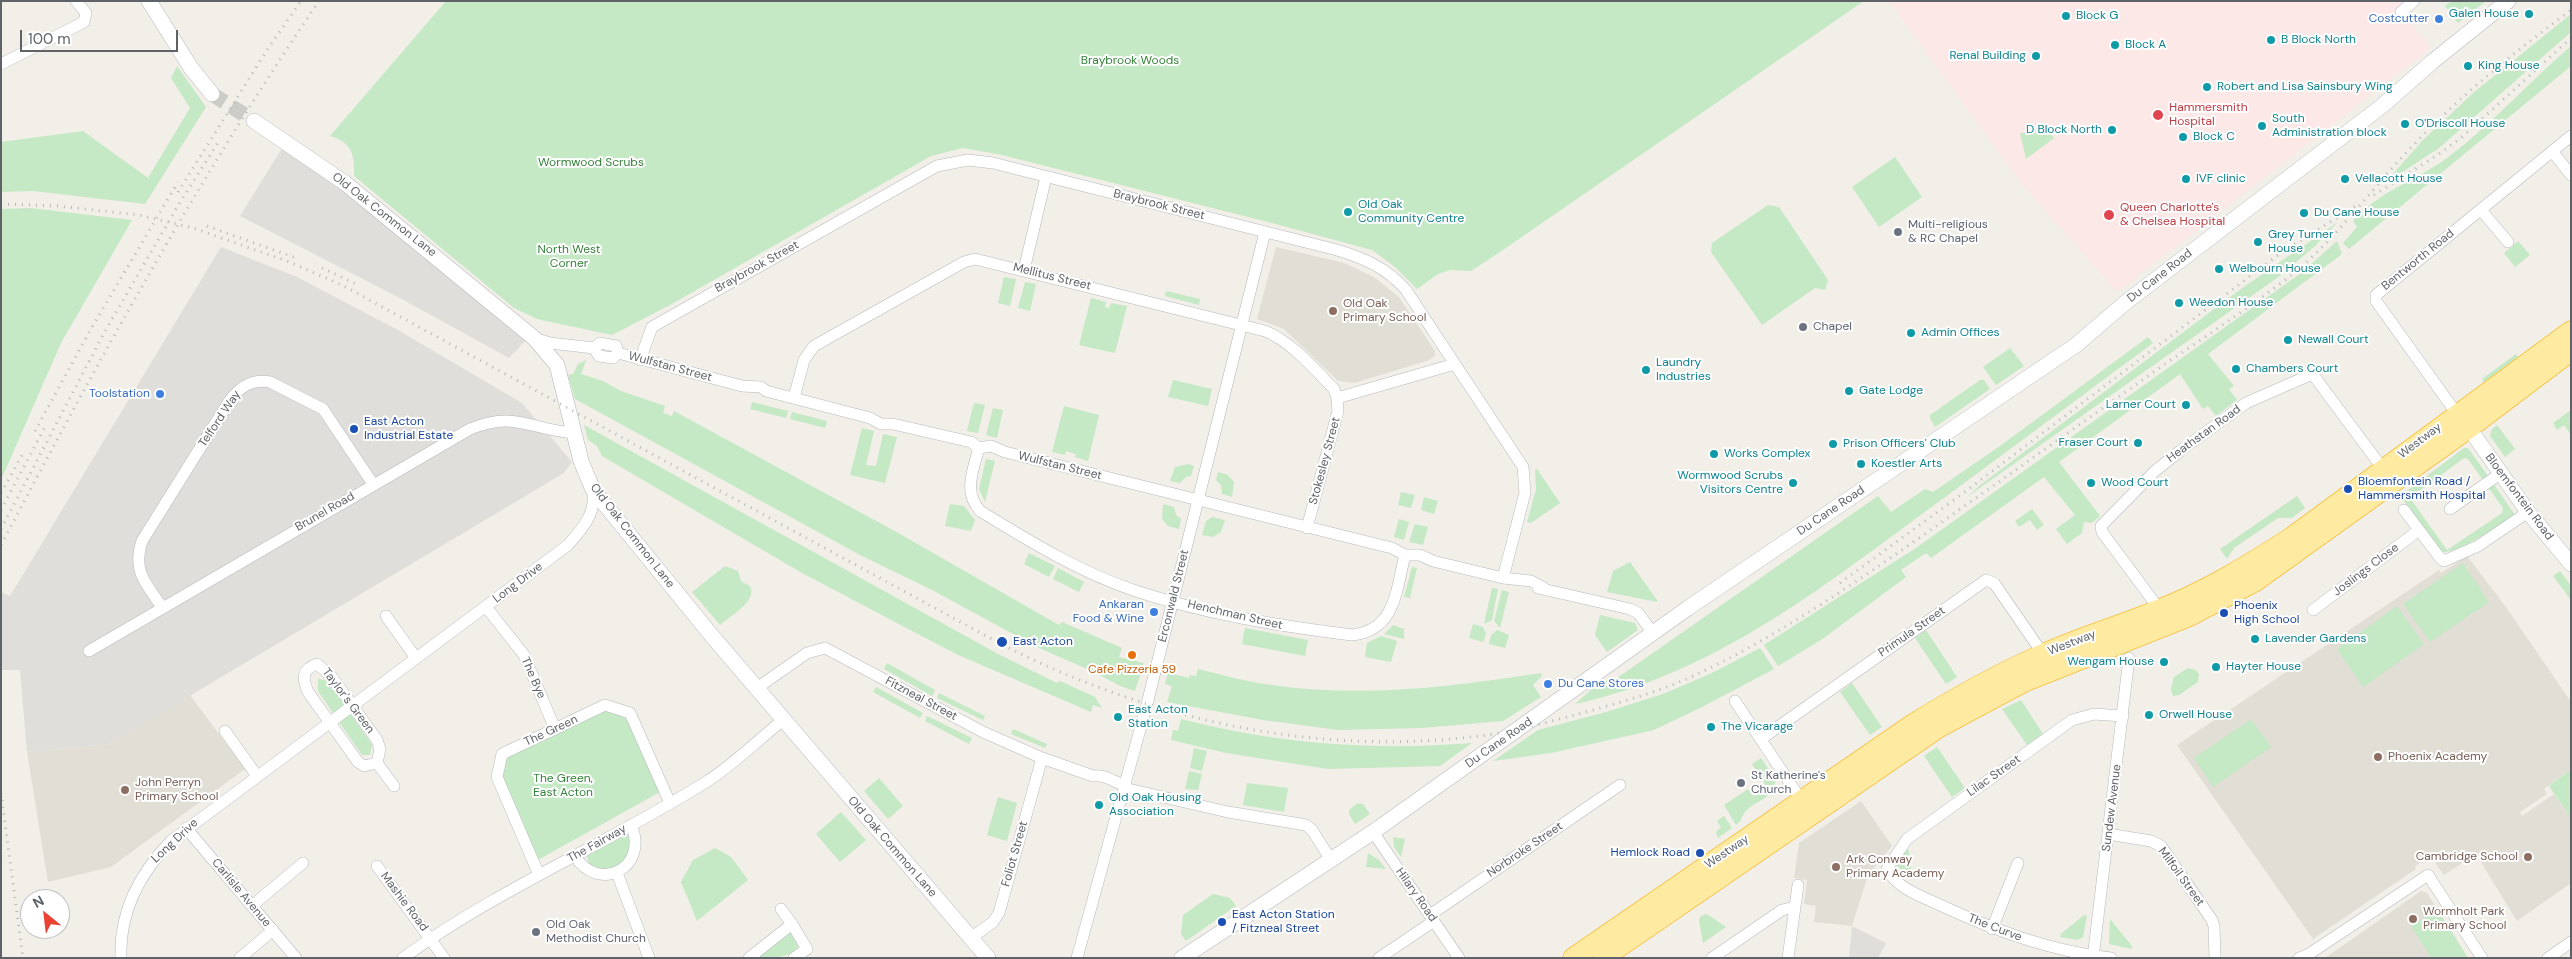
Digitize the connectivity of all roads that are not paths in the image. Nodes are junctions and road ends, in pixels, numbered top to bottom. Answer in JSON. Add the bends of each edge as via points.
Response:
{"nodes":[{"id":1,"x":76,"y":1,"type":"edge"},
{"id":2,"x":149,"y":1,"type":"edge"},
{"id":3,"x":2414,"y":1,"type":"edge"},
{"id":4,"x":2508,"y":1,"type":"edge"},
{"id":5,"x":2401,"y":12,"type":"dead end"},
{"id":6,"x":1,"y":64,"type":"edge"},
{"id":7,"x":212,"y":94,"type":"tunnel mouth"},
{"id":8,"x":254,"y":120,"type":"tunnel mouth"},
{"id":9,"x":2571,"y":136,"type":"edge"},
{"id":10,"x":2552,"y":151,"type":"junction"},
{"id":11,"x":2571,"y":175,"type":"edge"},
{"id":12,"x":1046,"y":177,"type":"junction"},
{"id":13,"x":2480,"y":210,"type":"junction"},
{"id":14,"x":1265,"y":232,"type":"junction"},
{"id":15,"x":2508,"y":242,"type":"dead end"},
{"id":16,"x":1024,"y":270,"type":"junction"},
{"id":17,"x":1242,"y":326,"type":"junction"},
{"id":18,"x":2571,"y":331,"type":"edge"},
{"id":19,"x":534,"y":338,"type":"junction"},
{"id":20,"x":2571,"y":351,"type":"edge"},
{"id":21,"x":640,"y":360,"type":"junction"},
{"id":22,"x":1455,"y":364,"type":"junction"},
{"id":23,"x":794,"y":398,"type":"junction"},
{"id":24,"x":1337,"y":398,"type":"junction"},
{"id":25,"x":2463,"y":421,"type":"junction"},
{"id":26,"x":574,"y":433,"type":"junction"},
{"id":27,"x":979,"y":448,"type":"junction"},
{"id":28,"x":2384,"y":469,"type":"junction"},
{"id":29,"x":2501,"y":473,"type":"junction"},
{"id":30,"x":373,"y":484,"type":"junction"},
{"id":31,"x":593,"y":490,"type":"junction"},
{"id":32,"x":1198,"y":499,"type":"junction"},
{"id":33,"x":2450,"y":509,"type":"dead end"},
{"id":34,"x":2404,"y":510,"type":"dead end"},
{"id":35,"x":2528,"y":512,"type":"junction"},
{"id":36,"x":1308,"y":528,"type":"junction"},
{"id":37,"x":2419,"y":530,"type":"junction"},
{"id":38,"x":1405,"y":555,"type":"junction"},
{"id":39,"x":2570,"y":562,"type":"edge"},
{"id":40,"x":1504,"y":578,"type":"junction"},
{"id":41,"x":1173,"y":601,"type":"junction"},
{"id":42,"x":486,"y":607,"type":"junction"},
{"id":43,"x":162,"y":608,"type":"junction"},
{"id":44,"x":2160,"y":610,"type":"junction"},
{"id":45,"x":2313,"y":610,"type":"dead end"},
{"id":46,"x":386,"y":616,"type":"dead end"},
{"id":47,"x":1653,"y":633,"type":"junction"},
{"id":48,"x":89,"y":651,"type":"dead end"},
{"id":49,"x":2043,"y":654,"type":"junction"},
{"id":50,"x":416,"y":658,"type":"junction"},
{"id":51,"x":2129,"y":658,"type":"dead end"},
{"id":52,"x":757,"y":688,"type":"junction"},
{"id":53,"x":1735,"y":701,"type":"dead end"},
{"id":54,"x":352,"y":706,"type":"junction"},
{"id":55,"x":2123,"y":716,"type":"junction"},
{"id":56,"x":783,"y":720,"type":"junction"},
{"id":57,"x":329,"y":724,"type":"junction"},
{"id":58,"x":555,"y":729,"type":"junction"},
{"id":59,"x":225,"y":731,"type":"dead end"},
{"id":60,"x":1761,"y":739,"type":"junction"},
{"id":61,"x":1042,"y":758,"type":"junction"},
{"id":62,"x":376,"y":763,"type":"junction"},
{"id":63,"x":257,"y":776,"type":"junction"},
{"id":64,"x":1620,"y":785,"type":"dead end"},
{"id":65,"x":394,"y":786,"type":"dead end"},
{"id":66,"x":1125,"y":786,"type":"junction"},
{"id":67,"x":1802,"y":801,"type":"junction"},
{"id":68,"x":670,"y":803,"type":"junction"},
{"id":69,"x":631,"y":825,"type":"junction"},
{"id":70,"x":186,"y":828,"type":"junction"},
{"id":71,"x":1373,"y":832,"type":"junction"},
{"id":72,"x":2108,"y":834,"type":"junction"},
{"id":73,"x":575,"y":856,"type":"junction"},
{"id":74,"x":1331,"y":860,"type":"junction"},
{"id":75,"x":303,"y":863,"type":"dead end"},
{"id":76,"x":2018,"y":863,"type":"dead end"},
{"id":77,"x":377,"y":866,"type":"dead end"},
{"id":78,"x":617,"y":873,"type":"junction"},
{"id":79,"x":1889,"y":874,"type":"joint"},
{"id":80,"x":538,"y":875,"type":"junction"},
{"id":81,"x":1798,"y":885,"type":"dead end"},
{"id":82,"x":253,"y":906,"type":"junction"},
{"id":83,"x":1795,"y":907,"type":"junction"},
{"id":84,"x":781,"y":909,"type":"dead end"},
{"id":85,"x":1432,"y":918,"type":"junction"},
{"id":86,"x":792,"y":924,"type":"junction"},
{"id":87,"x":1992,"y":929,"type":"junction"},
{"id":88,"x":273,"y":930,"type":"junction"},
{"id":89,"x":431,"y":938,"type":"junction"},
{"id":90,"x":971,"y":938,"type":"junction"},
{"id":91,"x":2571,"y":942,"type":"edge"},
{"id":92,"x":646,"y":957,"type":"edge"},
{"id":93,"x":2093,"y":957,"type":"edge"},
{"id":94,"x":121,"y":958,"type":"edge"},
{"id":95,"x":240,"y":958,"type":"edge"},
{"id":96,"x":296,"y":958,"type":"edge"},
{"id":97,"x":403,"y":958,"type":"edge"},
{"id":98,"x":444,"y":958,"type":"edge"},
{"id":99,"x":749,"y":958,"type":"edge"},
{"id":100,"x":794,"y":958,"type":"edge"},
{"id":101,"x":988,"y":958,"type":"edge"},
{"id":102,"x":1077,"y":958,"type":"edge"},
{"id":103,"x":1182,"y":958,"type":"edge"},
{"id":104,"x":1379,"y":958,"type":"edge"},
{"id":105,"x":1459,"y":958,"type":"edge"},
{"id":106,"x":1573,"y":958,"type":"edge"},
{"id":107,"x":1603,"y":958,"type":"edge"},
{"id":108,"x":1712,"y":958,"type":"edge"},
{"id":109,"x":1788,"y":958,"type":"edge"},
{"id":110,"x":2111,"y":958,"type":"edge"},
{"id":111,"x":2214,"y":958,"type":"edge"},
{"id":112,"x":2299,"y":958,"type":"edge"},
{"id":113,"x":2482,"y":958,"type":"edge"},
{"id":114,"x":2548,"y":958,"type":"edge"}],
"edges":[{"from":1,"to":6,"type":"street","via":[[86,13],[84,22]]},
{"from":2,"to":7,"type":"street"},
{"from":3,"to":5,"type":"street"},
{"from":4,"to":47,"type":"street","name":"Du Cane Road","via":[[2382,106],[2076,344]]},
{"from":8,"to":19,"type":"street","name":"Old Oak Common Lane","via":[[361,196]]},
{"from":9,"to":10,"type":"street","name":"Bentworth Road"},
{"from":10,"to":11,"type":"street"},
{"from":10,"to":13,"type":"street","name":"Bentworth Road"},
{"from":12,"to":14,"type":"street","name":"Braybrook Street"},
{"from":12,"to":16,"type":"street"},
{"from":12,"to":21,"type":"street","name":"Braybrook Street","via":[[981,160],[936,166],[652,328]]},
{"from":13,"to":15,"type":"street"},
{"from":13,"to":25,"type":"street","name":"Bentworth Road","via":[[2378,292],[2375,298]]},
{"from":14,"to":17,"type":"street","name":"Erconwald Street"},
{"from":14,"to":22,"type":"street","name":"Braybrook Street","via":[[1357,256],[1387,272],[1406,290]]},
{"from":16,"to":17,"type":"street","name":"Mellitus Street"},
{"from":16,"to":23,"type":"street","name":"Mellitus Street","via":[[970,260],[888,304],[814,346],[804,360]]},
{"from":17,"to":24,"type":"street","name":"Mellitus Street","via":[[1266,330],[1277,336],[1334,390]]},
{"from":17,"to":32,"type":"street","name":"Erconwald Street"},
{"from":18,"to":25,"type":"highway","name":"Westway"},
{"from":19,"to":21,"type":"street","name":"Wulfstan Street","via":[[594,348],[599,356],[613,358],[618,353]]},
{"from":19,"to":26,"type":"street","name":"Old Oak Common Lane","via":[[557,365]]},
{"from":20,"to":25,"type":"highway","name":"Westway"},
{"from":21,"to":23,"type":"street","name":"Wulfstan Street","via":[[742,386],[761,387]]},
{"from":22,"to":24,"type":"street"},
{"from":22,"to":40,"type":"street","name":"Braybrook Street","via":[[1519,457],[1526,475],[1525,493]]},
{"from":23,"to":27,"type":"street","name":"Wulfstan Street","via":[[870,418],[881,424],[894,424],[971,442]]},
{"from":24,"to":36,"type":"street","name":"Stokesley Street","via":[[1338,411]]},
{"from":25,"to":28,"type":"highway","name":"Westway"},
{"from":25,"to":29,"type":"street","name":"Bloemfontein Road"},
{"from":25,"to":107,"type":"highway","name":"Westway","via":[[2256,581],[2190,616],[2024,682],[1938,728]]},
{"from":26,"to":30,"type":"street","name":"Brunel Road","via":[[520,421],[500,419],[486,422]]},
{"from":26,"to":31,"type":"street","name":"Old Oak Common Lane","via":[[583,469]]},
{"from":27,"to":32,"type":"street","name":"Wulfstan Street","via":[[991,446]]},
{"from":27,"to":41,"type":"street","name":"Henchman Street","via":[[970,486],[972,499],[980,511],[1102,578]]},
{"from":28,"to":44,"type":"highway","name":"Westway","via":[[2260,558]]},
{"from":28,"to":44,"type":"street","name":"Heathstan Road","via":[[2310,374],[2246,403],[2155,471],[2101,526],[2102,532]]},
{"from":29,"to":33,"type":"street"},
{"from":29,"to":35,"type":"street","name":"Bloemfontein Road"},
{"from":30,"to":43,"type":"street","name":"Brunel Road"},
{"from":30,"to":43,"type":"street","name":"Telford Way","via":[[323,409],[270,382],[250,382],[230,400],[142,541],[137,554],[138,567]]},
{"from":31,"to":42,"type":"street","name":"Long Drive","via":[[592,512],[568,545]]},
{"from":31,"to":52,"type":"street","name":"Old Oak Common Lane"},
{"from":32,"to":36,"type":"street","name":"Wulfstan Street"},
{"from":32,"to":41,"type":"street","name":"Erconwald Street"},
{"from":34,"to":37,"type":"street"},
{"from":35,"to":37,"type":"street","via":[[2478,546],[2444,561]]},
{"from":35,"to":39,"type":"street","name":"Bloemfontein Road"},
{"from":36,"to":38,"type":"street","name":"Wulfstan Street","via":[[1392,548]]},
{"from":37,"to":45,"type":"street","name":"Joslings Close"},
{"from":38,"to":40,"type":"street","name":"Wulfstan Street","via":[[1420,554],[1432,561]]},
{"from":38,"to":41,"type":"street","name":"Henchman Street","via":[[1391,610],[1380,625],[1361,634],[1278,626]]},
{"from":40,"to":47,"type":"street","name":"Wulfstan Street","via":[[1514,585],[1544,588],[1630,609],[1638,613]]},
{"from":41,"to":66,"type":"street","name":"Erconwald Street"},
{"from":42,"to":50,"type":"street","name":"Long Drive"},
{"from":42,"to":58,"type":"street","name":"The Bye","via":[[524,656]]},
{"from":43,"to":48,"type":"street","name":"Brunel Road"},
{"from":44,"to":49,"type":"highway","name":"Westway"},
{"from":46,"to":50,"type":"street"},
{"from":47,"to":71,"type":"street","name":"Du Cane Road"},
{"from":49,"to":60,"type":"street","name":"Primula Street","via":[[1994,583],[1986,580]]},
{"from":49,"to":67,"type":"highway","name":"Westway","via":[[1939,708]]},
{"from":50,"to":54,"type":"street","name":"Long Drive"},
{"from":51,"to":55,"type":"street","name":"Sundew Avenue"},
{"from":52,"to":56,"type":"street","name":"Old Oak Common Lane"},
{"from":52,"to":61,"type":"street","name":"Fitzneal Street","via":[[807,653],[825,648],[983,732]]},
{"from":53,"to":60,"type":"street"},
{"from":54,"to":57,"type":"street","name":"Long Drive"},
{"from":54,"to":57,"type":"street","name":"Taylor's Green","via":[[324,668],[318,664],[309,667],[303,681]]},
{"from":54,"to":62,"type":"street","name":"Taylor's Green","via":[[377,740],[380,749]]},
{"from":55,"to":72,"type":"street","name":"Sundew Avenue"},
{"from":55,"to":79,"type":"street","name":"Lilac Street","via":[[2094,714],[2072,720],[1906,838],[1889,864]]},
{"from":56,"to":68,"type":"street","name":"The Fairway","via":[[708,781]]},
{"from":56,"to":90,"type":"street","name":"Old Oak Common Lane"},
{"from":57,"to":62,"type":"street","name":"Taylor's Green","via":[[358,762],[364,766]]},
{"from":57,"to":63,"type":"street","name":"Long Drive"},
{"from":58,"to":68,"type":"street","name":"The Green","via":[[605,705],[630,713]]},
{"from":58,"to":80,"type":"street","name":"The Green","via":[[502,754],[496,777]]},
{"from":59,"to":63,"type":"street"},
{"from":60,"to":67,"type":"street"},
{"from":61,"to":66,"type":"street","name":"Fitzneal Street","via":[[1093,776],[1101,775]]},
{"from":61,"to":90,"type":"street","name":"Foliot Street","via":[[999,913]]},
{"from":62,"to":65,"type":"street"},
{"from":63,"to":70,"type":"street","name":"Long Drive"},
{"from":64,"to":85,"type":"street","name":"Norbroke Street"},
{"from":66,"to":74,"type":"street","via":[[1228,812],[1306,826]]},
{"from":66,"to":102,"type":"street","name":"Erconwald Street"},
{"from":67,"to":106,"type":"highway","name":"Westway"},
{"from":68,"to":69,"type":"street","name":"The Fairway"},
{"from":69,"to":73,"type":"street","name":"The Fairway"},
{"from":69,"to":78,"type":"street","via":[[635,851],[632,860]]},
{"from":70,"to":82,"type":"street","name":"Carlisle Avenue"},
{"from":70,"to":94,"type":"street","name":"Long Drive","via":[[151,861],[130,898],[123,924]]},
{"from":71,"to":74,"type":"street","name":"Du Cane Road"},
{"from":71,"to":85,"type":"street","name":"Hilary Road"},
{"from":72,"to":93,"type":"street","name":"Sundew Avenue"},
{"from":72,"to":111,"type":"street","name":"Milfoil Street","via":[[2151,840],[2160,846],[2212,920]]},
{"from":73,"to":78,"type":"street","via":[[592,873]]},
{"from":73,"to":80,"type":"street","name":"The Fairway"},
{"from":74,"to":103,"type":"street","name":"Du Cane Road"},
{"from":75,"to":82,"type":"street"},
{"from":76,"to":87,"type":"street"},
{"from":77,"to":89,"type":"street","name":"Mashie Road"},
{"from":78,"to":92,"type":"street"},
{"from":79,"to":87,"type":"street","name":"The Curve","via":[[1915,893]]},
{"from":80,"to":89,"type":"street","name":"The Fairway"},
{"from":81,"to":83,"type":"street"},
{"from":82,"to":88,"type":"street","name":"Carlisle Avenue"},
{"from":83,"to":108,"type":"street","via":[[1782,910]]},
{"from":83,"to":109,"type":"street"},
{"from":84,"to":86,"type":"street"},
{"from":85,"to":104,"type":"street","name":"Norbroke Street"},
{"from":85,"to":105,"type":"street","name":"Hilary Road"},
{"from":86,"to":99,"type":"street"},
{"from":86,"to":100,"type":"street","via":[[807,948]]},
{"from":87,"to":93,"type":"street","name":"The Curve"},
{"from":88,"to":95,"type":"street"},
{"from":88,"to":96,"type":"street","name":"Carlisle Avenue"},
{"from":89,"to":97,"type":"street","name":"The Fairway"},
{"from":89,"to":98,"type":"street","name":"Mashie Road"},
{"from":90,"to":101,"type":"street","name":"Old Oak Common Lane"},
{"from":91,"to":114,"type":"street"},
{"from":93,"to":110,"type":"street","name":"The Curve"},
{"from":112,"to":113,"type":"street","via":[[2428,874]]}]}
